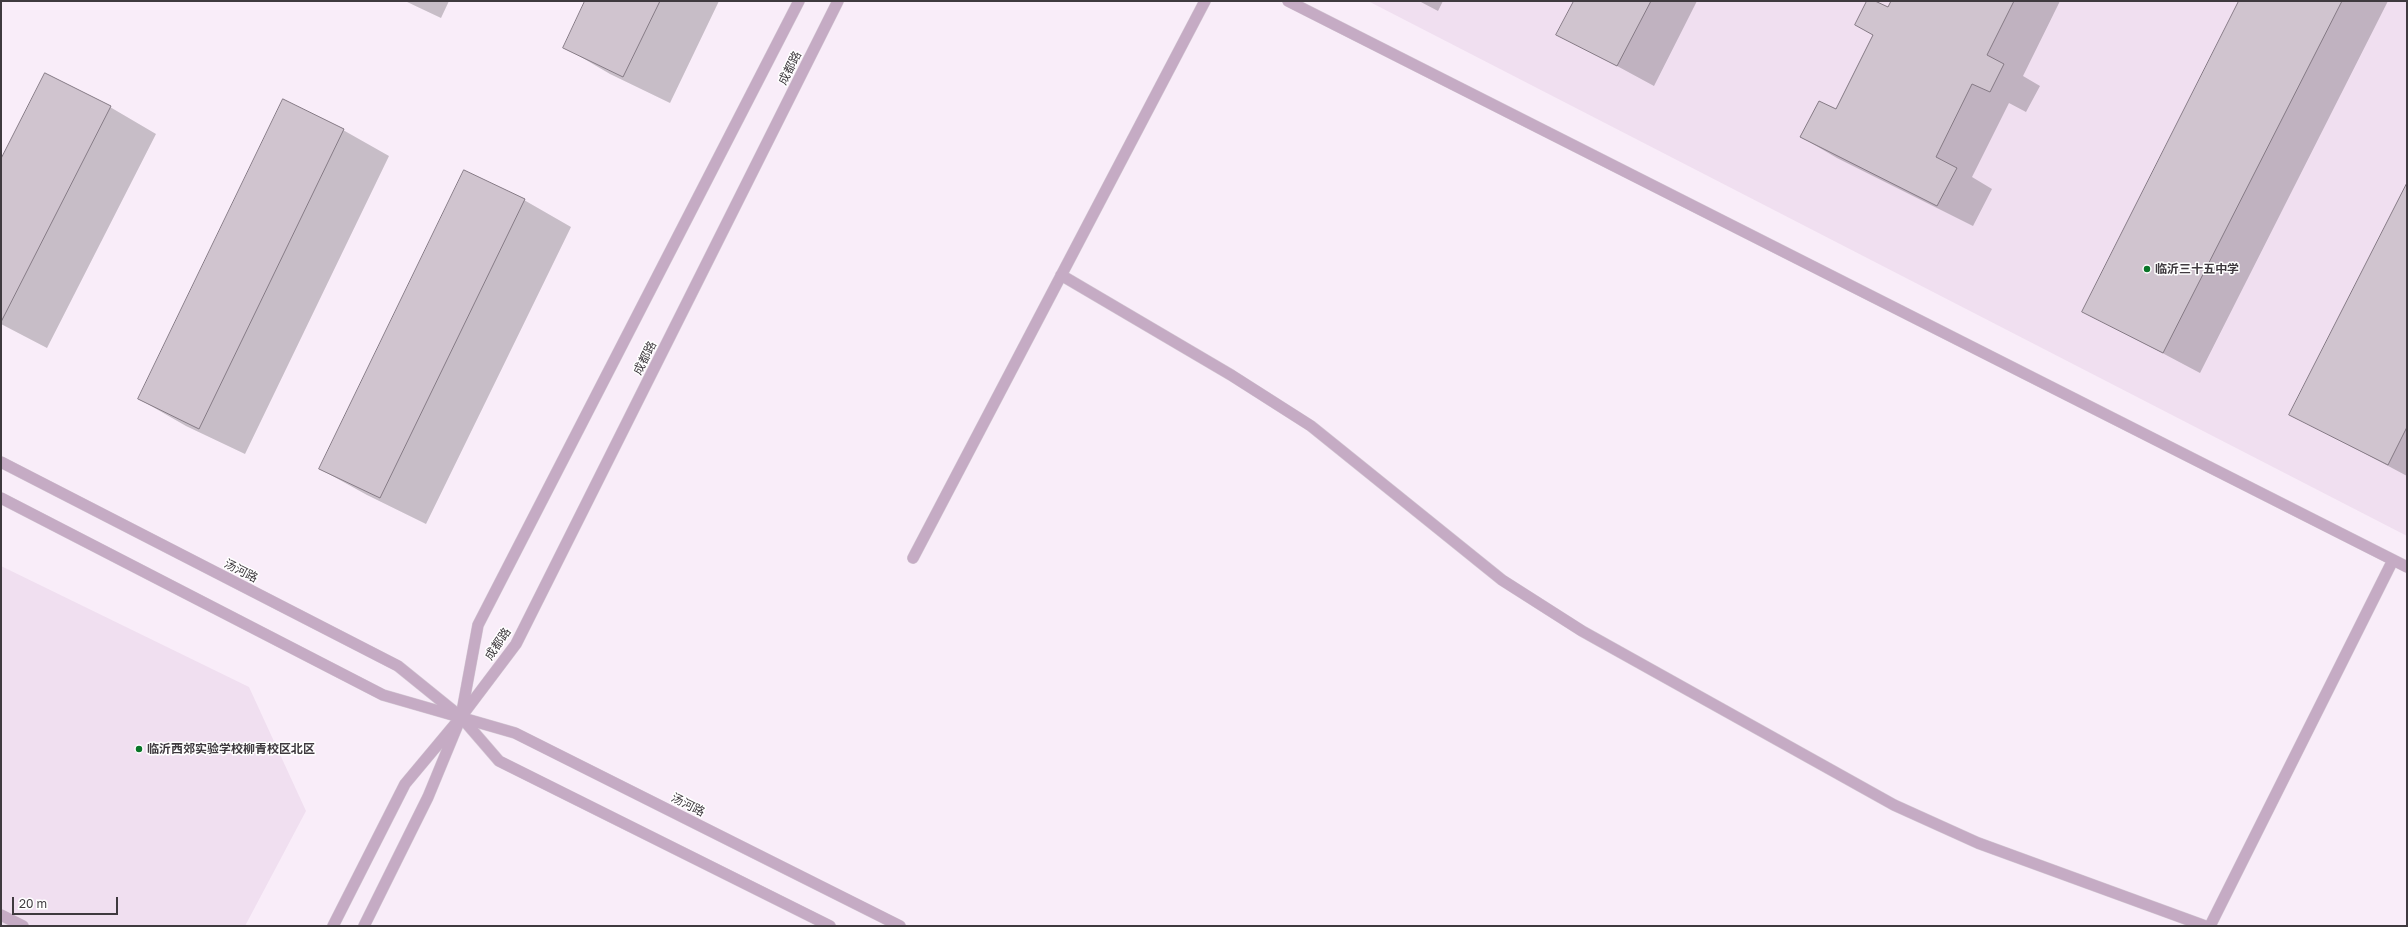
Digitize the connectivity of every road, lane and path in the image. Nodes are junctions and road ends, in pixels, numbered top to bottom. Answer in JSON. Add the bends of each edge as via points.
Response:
{"nodes":[{"id":1,"x":799,"y":1,"type":"edge"},
{"id":2,"x":838,"y":1,"type":"edge"},
{"id":3,"x":1205,"y":1,"type":"edge"},
{"id":4,"x":1288,"y":1,"type":"edge"},
{"id":5,"x":1061,"y":275,"type":"junction"},
{"id":6,"x":1,"y":462,"type":"edge"},
{"id":7,"x":1,"y":498,"type":"edge"},
{"id":8,"x":913,"y":558,"type":"dead end"},
{"id":9,"x":2393,"y":560,"type":"junction"},
{"id":10,"x":2407,"y":567,"type":"edge"},
{"id":11,"x":461,"y":717,"type":"junction"},
{"id":12,"x":1,"y":915,"type":"edge"},
{"id":13,"x":22,"y":926,"type":"edge"},
{"id":14,"x":333,"y":926,"type":"edge"},
{"id":15,"x":364,"y":926,"type":"edge"},
{"id":16,"x":830,"y":926,"type":"edge"},
{"id":17,"x":900,"y":926,"type":"edge"},
{"id":18,"x":2205,"y":926,"type":"edge"},
{"id":19,"x":2210,"y":926,"type":"edge"}],
"edges":[{"from":1,"to":11,"type":"street","name":"成都路","via":[[478,625]]},
{"from":2,"to":11,"type":"street","name":"成都路","via":[[516,644]]},
{"from":3,"to":5,"type":"street"},
{"from":4,"to":9,"type":"street"},
{"from":5,"to":8,"type":"street"},
{"from":5,"to":18,"type":"street","via":[[1231,375],[1311,426],[1502,580],[1582,631],[1894,805],[1978,843]]},
{"from":6,"to":11,"type":"street","name":"汤河路","via":[[398,666]]},
{"from":7,"to":11,"type":"street","name":"汤河路","via":[[383,695]]},
{"from":9,"to":10,"type":"street"},
{"from":9,"to":19,"type":"street"},
{"from":11,"to":14,"type":"street","name":"成都路","via":[[406,784]]},
{"from":11,"to":15,"type":"street","name":"成都路","via":[[428,797]]},
{"from":11,"to":16,"type":"street","name":"汤河路","via":[[500,761]]},
{"from":11,"to":17,"type":"street","name":"汤河路","via":[[515,733]]},
{"from":12,"to":13,"type":"street"}]}
